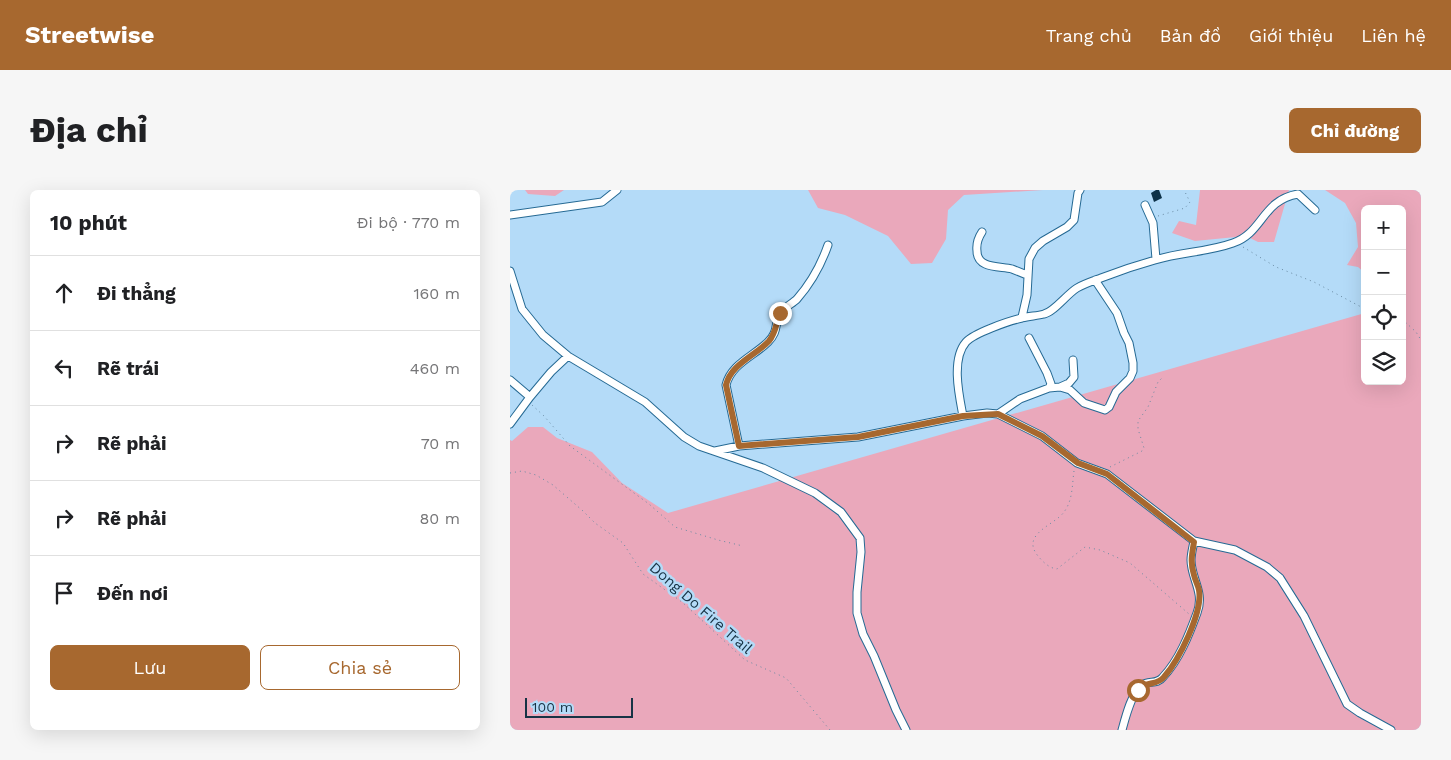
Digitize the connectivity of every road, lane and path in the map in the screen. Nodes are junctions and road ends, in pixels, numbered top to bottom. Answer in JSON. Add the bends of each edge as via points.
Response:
{"nodes":[{"id":1,"x":618,"y":190,"type":"edge"},
{"id":2,"x":1080,"y":190,"type":"edge"},
{"id":3,"x":1184,"y":190,"type":"edge"},
{"id":4,"x":1145,"y":205,"type":"dead end"},
{"id":5,"x":1315,"y":210,"type":"dead end"},
{"id":6,"x":510,"y":215,"type":"edge"},
{"id":7,"x":1150,"y":217,"type":"junction"},
{"id":8,"x":982,"y":232,"type":"dead end"},
{"id":9,"x":1234,"y":243,"type":"junction"},
{"id":10,"x":828,"y":246,"type":"dead end"},
{"id":11,"x":1156,"y":259,"type":"junction"},
{"id":12,"x":510,"y":271,"type":"edge"},
{"id":13,"x":1027,"y":275,"type":"junction"},
{"id":14,"x":1095,"y":280,"type":"junction"},
{"id":15,"x":1361,"y":306,"type":"edge"},
{"id":16,"x":1022,"y":317,"type":"junction"},
{"id":17,"x":1406,"y":323,"type":"edge"},
{"id":18,"x":1029,"y":338,"type":"dead end"},
{"id":19,"x":1421,"y":340,"type":"edge"},
{"id":20,"x":568,"y":356,"type":"junction"},
{"id":21,"x":1073,"y":360,"type":"dead end"},
{"id":22,"x":1164,"y":376,"type":"dead end"},
{"id":23,"x":510,"y":380,"type":"edge"},
{"id":24,"x":1060,"y":387,"type":"junction"},
{"id":25,"x":1048,"y":388,"type":"junction"},
{"id":26,"x":529,"y":399,"type":"junction"},
{"id":27,"x":998,"y":414,"type":"junction"},
{"id":28,"x":963,"y":416,"type":"junction"},
{"id":29,"x":510,"y":424,"type":"edge"},
{"id":30,"x":739,"y":446,"type":"junction"},
{"id":31,"x":715,"y":452,"type":"junction"},
{"id":32,"x":1078,"y":463,"type":"junction"},
{"id":33,"x":1100,"y":471,"type":"junction"},
{"id":34,"x":510,"y":473,"type":"edge"},
{"id":35,"x":1194,"y":542,"type":"junction"},
{"id":36,"x":743,"y":546,"type":"dead end"},
{"id":37,"x":1196,"y":617,"type":"junction"},
{"id":38,"x":830,"y":730,"type":"edge"},
{"id":39,"x":906,"y":730,"type":"edge"},
{"id":40,"x":1122,"y":730,"type":"edge"},
{"id":41,"x":1391,"y":730,"type":"edge"}],
"edges":[{"from":1,"to":6,"type":"street","via":[[602,202]]},
{"from":2,"to":13,"type":"street","via":[[1074,220],[1035,248],[1029,259]]},
{"from":3,"to":7,"type":"path","via":[[1190,202],[1185,208]]},
{"from":4,"to":7,"type":"street"},
{"from":5,"to":9,"type":"street","via":[[1298,194],[1286,196],[1273,205],[1254,229]]},
{"from":7,"to":11,"type":"street"},
{"from":8,"to":13,"type":"street","via":[[976,246],[981,262]]},
{"from":9,"to":11,"type":"street"},
{"from":9,"to":15,"type":"path","via":[[1276,267]]},
{"from":10,"to":30,"type":"street","via":[[806,289],[780,313],[769,341],[728,376],[726,385]]},
{"from":11,"to":14,"type":"street"},
{"from":12,"to":20,"type":"street","via":[[522,309],[543,335]]},
{"from":13,"to":16,"type":"street"},
{"from":14,"to":16,"type":"street","via":[[1077,288],[1046,314]]},
{"from":14,"to":24,"type":"street","via":[[1117,312],[1129,343],[1133,371],[1105,410]]},
{"from":16,"to":28,"type":"street","via":[[985,331],[965,343],[957,363]]},
{"from":17,"to":19,"type":"path"},
{"from":18,"to":25,"type":"street","via":[[1050,380]]},
{"from":20,"to":26,"type":"street"},
{"from":20,"to":31,"type":"street","via":[[645,402],[684,438]]},
{"from":21,"to":24,"type":"street","via":[[1074,378]]},
{"from":22,"to":33,"type":"path","via":[[1138,421],[1142,451]]},
{"from":23,"to":26,"type":"street"},
{"from":24,"to":25,"type":"street"},
{"from":25,"to":27,"type":"street","via":[[1020,399]]},
{"from":26,"to":29,"type":"street"},
{"from":26,"to":36,"type":"path","via":[[570,446],[675,527]]},
{"from":27,"to":28,"type":"street"},
{"from":27,"to":32,"type":"street","via":[[1042,436]]},
{"from":28,"to":30,"type":"street","via":[[858,437]]},
{"from":30,"to":31,"type":"street"},
{"from":31,"to":39,"type":"street","via":[[763,468],[815,493],[841,512],[860,538],[858,613],[863,634]]},
{"from":32,"to":33,"type":"street"},
{"from":32,"to":37,"type":"path","via":[[1069,503],[1063,514],[1035,536],[1036,554],[1057,570],[1085,547],[1100,550],[1130,563]]},
{"from":33,"to":35,"type":"street"},
{"from":34,"to":38,"type":"path","name":"Dong Do Fire Trail","via":[[522,471],[553,485],[595,523],[623,542],[643,574],[682,602],[745,660],[786,678]]},
{"from":35,"to":37,"type":"street","via":[[1191,561],[1200,599]]},
{"from":35,"to":41,"type":"street","via":[[1235,550],[1280,578],[1304,616],[1347,704]]},
{"from":37,"to":40,"type":"street","via":[[1179,655],[1164,677],[1159,682],[1142,685],[1138,690]]}]}
